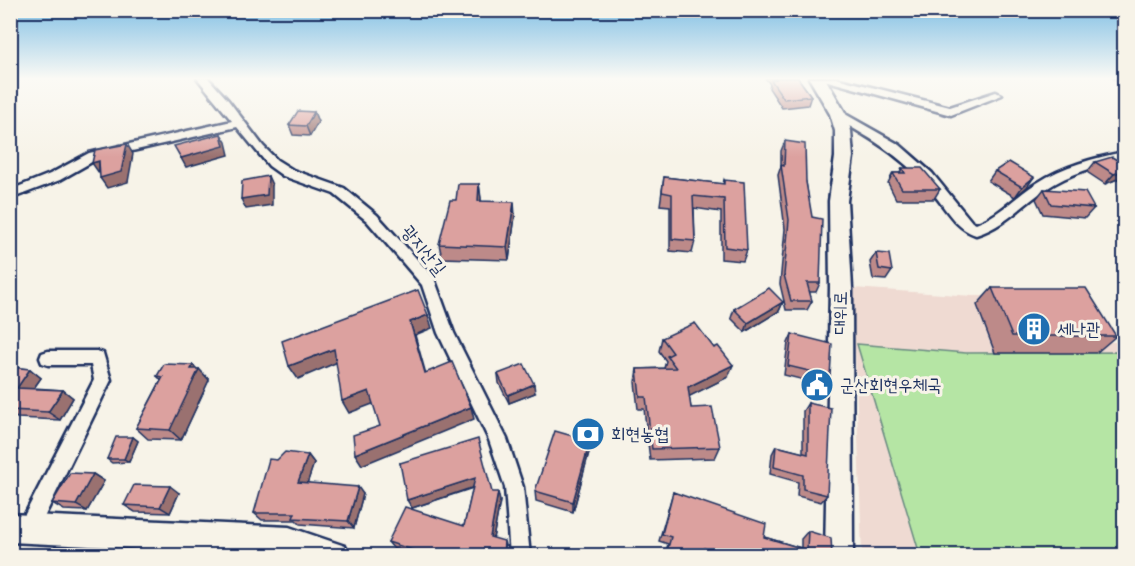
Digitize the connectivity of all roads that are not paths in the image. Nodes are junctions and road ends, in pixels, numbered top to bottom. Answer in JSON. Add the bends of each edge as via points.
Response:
{"nodes":[{"id":1,"x":226,"y":104,"type":"edge"},
{"id":2,"x":832,"y":104,"type":"edge"},
{"id":3,"x":925,"y":104,"type":"edge"},
{"id":4,"x":968,"y":104,"type":"edge"},
{"id":5,"x":838,"y":114,"type":"junction"},
{"id":6,"x":238,"y":123,"type":"junction"},
{"id":7,"x":1125,"y":156,"type":"edge"},
{"id":8,"x":10,"y":195,"type":"edge"},
{"id":9,"x":48,"y":358,"type":"dead end"},
{"id":10,"x":19,"y":528,"type":"edge"},
{"id":11,"x":335,"y":555,"type":"edge"},
{"id":12,"x":520,"y":555,"type":"edge"},
{"id":13,"x":839,"y":555,"type":"edge"}],
"edges":[{"from":1,"to":6,"type":"street","name":"광지산길"},
{"from":2,"to":5,"type":"street","name":"대위로"},
{"from":3,"to":4,"type":"street","via":[[951,111]]},
{"from":5,"to":7,"type":"street","via":[[896,148],[927,176],[967,226],[976,230],[997,223],[1058,176]]},
{"from":5,"to":13,"type":"street","name":"대위로","via":[[844,157],[838,201]]},
{"from":6,"to":8,"type":"street","via":[[93,156]]},
{"from":6,"to":12,"type":"street","name":"광지산길","via":[[273,163],[288,173],[339,191],[372,218],[429,282],[446,333],[498,439],[514,487]]},
{"from":9,"to":10,"type":"street","via":[[97,358],[103,380]]},
{"from":10,"to":11,"type":"street","via":[[289,541]]}]}
